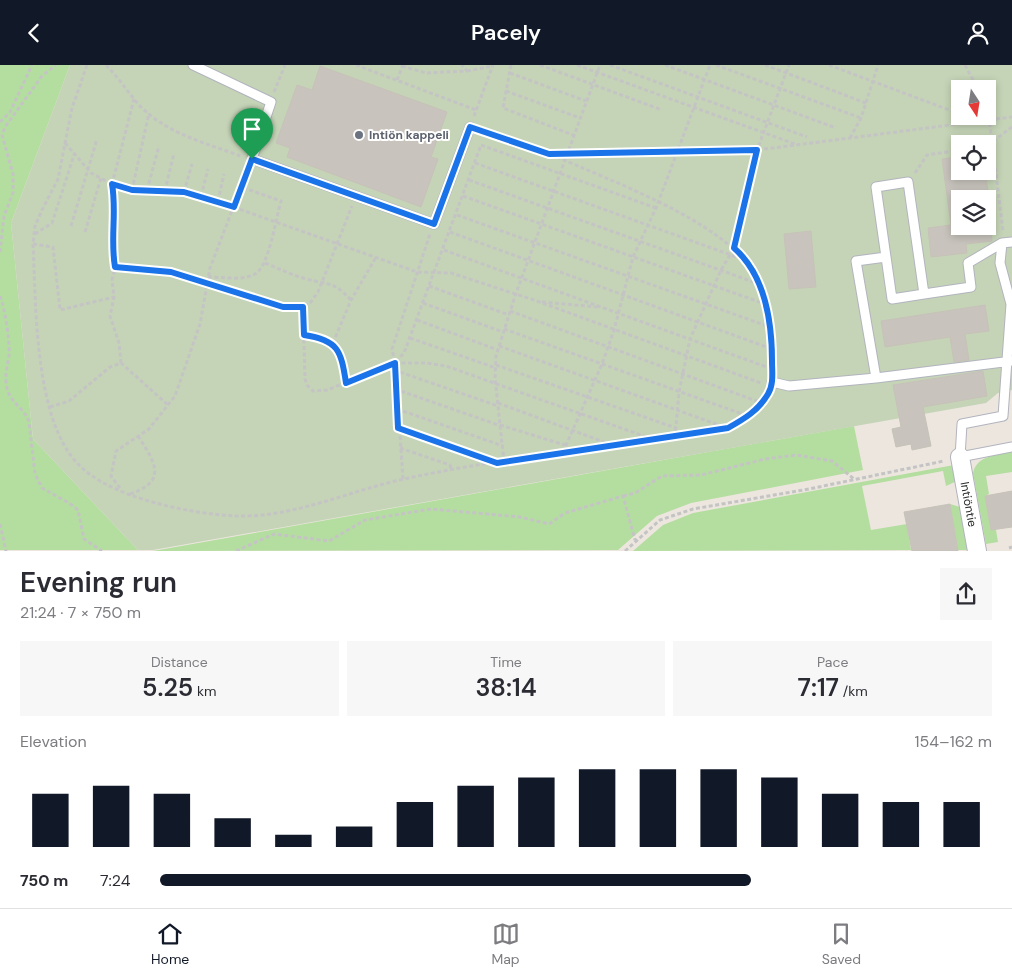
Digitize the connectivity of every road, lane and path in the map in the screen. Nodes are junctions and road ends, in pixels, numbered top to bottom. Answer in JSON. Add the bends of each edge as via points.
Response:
{"nodes":[{"id":1,"x":32,"y":65,"type":"edge"},
{"id":2,"x":56,"y":65,"type":"edge"},
{"id":3,"x":87,"y":65,"type":"edge"},
{"id":4,"x":106,"y":65,"type":"edge"},
{"id":5,"x":194,"y":65,"type":"edge"},
{"id":6,"x":285,"y":65,"type":"edge"},
{"id":7,"x":356,"y":65,"type":"edge"},
{"id":8,"x":403,"y":65,"type":"edge"},
{"id":9,"x":462,"y":65,"type":"edge"},
{"id":10,"x":493,"y":65,"type":"edge"},
{"id":11,"x":511,"y":65,"type":"edge"},
{"id":12,"x":540,"y":65,"type":"edge"},
{"id":13,"x":577,"y":65,"type":"edge"},
{"id":14,"x":600,"y":65,"type":"edge"},
{"id":15,"x":610,"y":65,"type":"edge"},
{"id":16,"x":664,"y":65,"type":"edge"},
{"id":17,"x":710,"y":65,"type":"edge"},
{"id":18,"x":716,"y":65,"type":"edge"},
{"id":19,"x":765,"y":65,"type":"edge"},
{"id":20,"x":790,"y":65,"type":"edge"},
{"id":21,"x":829,"y":65,"type":"edge"},
{"id":22,"x":878,"y":65,"type":"edge"},
{"id":23,"x":965,"y":65,"type":"edge"},
{"id":24,"x":467,"y":71,"type":"junction"},
{"id":25,"x":597,"y":72,"type":"junction"},
{"id":26,"x":510,"y":73,"type":"junction"},
{"id":27,"x":787,"y":73,"type":"junction"},
{"id":28,"x":397,"y":80,"type":"junction"},
{"id":29,"x":704,"y":80,"type":"junction"},
{"id":30,"x":973,"y":80,"type":"edge"},
{"id":31,"x":872,"y":81,"type":"junction"},
{"id":32,"x":593,"y":84,"type":"junction"},
{"id":33,"x":781,"y":89,"type":"junction"},
{"id":34,"x":506,"y":91,"type":"junction"},
{"id":35,"x":698,"y":97,"type":"junction"},
{"id":36,"x":134,"y":98,"type":"junction"},
{"id":37,"x":586,"y":101,"type":"junction"},
{"id":38,"x":271,"y":102,"type":"junction"},
{"id":39,"x":866,"y":103,"type":"junction"},
{"id":40,"x":775,"y":105,"type":"junction"},
{"id":41,"x":694,"y":107,"type":"junction"},
{"id":42,"x":476,"y":110,"type":"junction"},
{"id":43,"x":662,"y":110,"type":"dead end"},
{"id":44,"x":951,"y":111,"type":"edge"},
{"id":45,"x":149,"y":113,"type":"junction"},
{"id":46,"x":1012,"y":117,"type":"edge"},
{"id":47,"x":580,"y":118,"type":"junction"},
{"id":48,"x":861,"y":118,"type":"junction"},
{"id":49,"x":996,"y":118,"type":"edge"},
{"id":50,"x":0,"y":122,"type":"edge"},
{"id":51,"x":769,"y":123,"type":"junction"},
{"id":52,"x":951,"y":124,"type":"edge"},
{"id":53,"x":470,"y":127,"type":"junction"},
{"id":54,"x":1012,"y":127,"type":"edge"},
{"id":55,"x":836,"y":128,"type":"dead end"},
{"id":56,"x":765,"y":133,"type":"junction"},
{"id":57,"x":574,"y":135,"type":"junction"},
{"id":58,"x":807,"y":137,"type":"dead end"},
{"id":59,"x":97,"y":139,"type":"dead end"},
{"id":60,"x":850,"y":139,"type":"junction"},
{"id":61,"x":996,"y":140,"type":"edge"},
{"id":62,"x":65,"y":143,"type":"junction"},
{"id":63,"x":797,"y":145,"type":"junction"},
{"id":64,"x":160,"y":146,"type":"dead end"},
{"id":65,"x":757,"y":150,"type":"junction"},
{"id":66,"x":951,"y":151,"type":"edge"},
{"id":67,"x":678,"y":152,"type":"junction"},
{"id":68,"x":174,"y":153,"type":"dead end"},
{"id":69,"x":551,"y":154,"type":"junction"},
{"id":70,"x":566,"y":154,"type":"junction"},
{"id":71,"x":74,"y":155,"type":"junction"},
{"id":72,"x":252,"y":159,"type":"junction"},
{"id":73,"x":564,"y":160,"type":"junction"},
{"id":74,"x":475,"y":163,"type":"junction"},
{"id":75,"x":192,"y":164,"type":"dead end"},
{"id":76,"x":87,"y":169,"type":"junction"},
{"id":77,"x":208,"y":169,"type":"dead end"},
{"id":78,"x":224,"y":174,"type":"dead end"},
{"id":79,"x":559,"y":174,"type":"junction"},
{"id":80,"x":101,"y":178,"type":"junction"},
{"id":81,"x":469,"y":180,"type":"junction"},
{"id":82,"x":995,"y":180,"type":"edge"},
{"id":83,"x":908,"y":182,"type":"junction"},
{"id":84,"x":112,"y":184,"type":"junction"},
{"id":85,"x":241,"y":187,"type":"junction"},
{"id":86,"x":132,"y":190,"type":"junction"},
{"id":87,"x":147,"y":190,"type":"junction"},
{"id":88,"x":164,"y":191,"type":"junction"},
{"id":89,"x":553,"y":191,"type":"junction"},
{"id":90,"x":184,"y":192,"type":"junction"},
{"id":91,"x":201,"y":196,"type":"junction"},
{"id":92,"x":356,"y":196,"type":"junction"},
{"id":93,"x":463,"y":196,"type":"junction"},
{"id":94,"x":218,"y":201,"type":"junction"},
{"id":95,"x":658,"y":203,"type":"junction"},
{"id":96,"x":234,"y":207,"type":"junction"},
{"id":97,"x":547,"y":208,"type":"junction"},
{"id":98,"x":656,"y":208,"type":"junction"},
{"id":99,"x":456,"y":215,"type":"junction"},
{"id":100,"x":275,"y":221,"type":"junction"},
{"id":101,"x":434,"y":224,"type":"junction"},
{"id":102,"x":541,"y":224,"type":"junction"},
{"id":103,"x":648,"y":225,"type":"junction"},
{"id":104,"x":71,"y":226,"type":"dead end"},
{"id":105,"x":85,"y":232,"type":"dead end"},
{"id":106,"x":450,"y":232,"type":"junction"},
{"id":107,"x":34,"y":234,"type":"junction"},
{"id":108,"x":640,"y":241,"type":"junction"},
{"id":109,"x":1012,"y":242,"type":"edge"},
{"id":110,"x":338,"y":243,"type":"junction"},
{"id":111,"x":534,"y":243,"type":"junction"},
{"id":112,"x":1002,"y":243,"type":"junction"},
{"id":113,"x":33,"y":244,"type":"junction"},
{"id":114,"x":734,"y":248,"type":"junction"},
{"id":115,"x":444,"y":250,"type":"junction"},
{"id":116,"x":0,"y":252,"type":"edge"},
{"id":117,"x":729,"y":254,"type":"junction"},
{"id":118,"x":376,"y":257,"type":"junction"},
{"id":119,"x":633,"y":257,"type":"junction"},
{"id":120,"x":886,"y":257,"type":"junction"},
{"id":121,"x":528,"y":260,"type":"junction"},
{"id":122,"x":745,"y":260,"type":"junction"},
{"id":123,"x":265,"y":263,"type":"junction"},
{"id":124,"x":115,"y":267,"type":"junction"},
{"id":125,"x":721,"y":270,"type":"junction"},
{"id":126,"x":416,"y":272,"type":"junction"},
{"id":127,"x":434,"y":273,"type":"junction"},
{"id":128,"x":627,"y":276,"type":"junction"},
{"id":129,"x":208,"y":277,"type":"junction"},
{"id":130,"x":522,"y":278,"type":"junction"},
{"id":131,"x":323,"y":281,"type":"junction"},
{"id":132,"x":207,"y":282,"type":"junction"},
{"id":133,"x":759,"y":284,"type":"junction"},
{"id":134,"x":429,"y":286,"type":"junction"},
{"id":135,"x":714,"y":286,"type":"junction"},
{"id":136,"x":622,"y":295,"type":"junction"},
{"id":137,"x":924,"y":295,"type":"junction"},
{"id":138,"x":0,"y":296,"type":"edge"},
{"id":139,"x":515,"y":296,"type":"junction"},
{"id":140,"x":114,"y":297,"type":"junction"},
{"id":141,"x":351,"y":300,"type":"junction"},
{"id":142,"x":534,"y":301,"type":"junction"},
{"id":143,"x":423,"y":303,"type":"junction"},
{"id":144,"x":705,"y":304,"type":"junction"},
{"id":145,"x":1012,"y":304,"type":"edge"},
{"id":146,"x":766,"y":305,"type":"junction"},
{"id":147,"x":303,"y":307,"type":"junction"},
{"id":148,"x":601,"y":307,"type":"junction"},
{"id":149,"x":509,"y":313,"type":"junction"},
{"id":150,"x":618,"y":313,"type":"junction"},
{"id":151,"x":417,"y":320,"type":"junction"},
{"id":152,"x":697,"y":322,"type":"junction"},
{"id":153,"x":770,"y":327,"type":"junction"},
{"id":154,"x":504,"y":330,"type":"junction"},
{"id":155,"x":614,"y":330,"type":"junction"},
{"id":156,"x":304,"y":335,"type":"junction"},
{"id":157,"x":410,"y":338,"type":"junction"},
{"id":158,"x":690,"y":339,"type":"junction"},
{"id":159,"x":333,"y":343,"type":"junction"},
{"id":160,"x":609,"y":347,"type":"junction"},
{"id":161,"x":498,"y":348,"type":"junction"},
{"id":162,"x":772,"y":349,"type":"junction"},
{"id":163,"x":685,"y":355,"type":"junction"},
{"id":164,"x":1010,"y":361,"type":"edge"},
{"id":165,"x":121,"y":363,"type":"junction"},
{"id":166,"x":395,"y":363,"type":"junction"},
{"id":167,"x":602,"y":364,"type":"junction"},
{"id":168,"x":496,"y":366,"type":"junction"},
{"id":169,"x":772,"y":369,"type":"junction"},
{"id":170,"x":394,"y":370,"type":"junction"},
{"id":171,"x":682,"y":374,"type":"junction"},
{"id":172,"x":876,"y":378,"type":"junction"},
{"id":173,"x":594,"y":381,"type":"junction"},
{"id":174,"x":346,"y":383,"type":"junction"},
{"id":175,"x":496,"y":384,"type":"junction"},
{"id":176,"x":772,"y":384,"type":"junction"},
{"id":177,"x":395,"y":389,"type":"junction"},
{"id":178,"x":679,"y":392,"type":"junction"},
{"id":179,"x":587,"y":397,"type":"junction"},
{"id":180,"x":762,"y":403,"type":"junction"},
{"id":181,"x":168,"y":405,"type":"junction"},
{"id":182,"x":498,"y":405,"type":"junction"},
{"id":183,"x":50,"y":407,"type":"junction"},
{"id":184,"x":397,"y":409,"type":"junction"},
{"id":185,"x":677,"y":410,"type":"junction"},
{"id":186,"x":580,"y":413,"type":"junction"},
{"id":187,"x":748,"y":416,"type":"junction"},
{"id":188,"x":500,"y":426,"type":"junction"},
{"id":189,"x":398,"y":428,"type":"junction"},
{"id":190,"x":676,"y":428,"type":"junction"},
{"id":191,"x":728,"y":428,"type":"junction"},
{"id":192,"x":572,"y":430,"type":"junction"},
{"id":193,"x":138,"y":436,"type":"junction"},
{"id":194,"x":675,"y":437,"type":"junction"},
{"id":195,"x":656,"y":440,"type":"junction"},
{"id":196,"x":565,"y":445,"type":"junction"},
{"id":197,"x":614,"y":445,"type":"junction"},
{"id":198,"x":503,"y":446,"type":"junction"},
{"id":199,"x":1012,"y":447,"type":"edge"},
{"id":200,"x":400,"y":448,"type":"junction"},
{"id":201,"x":562,"y":452,"type":"junction"},
{"id":202,"x":960,"y":457,"type":"junction"},
{"id":203,"x":504,"y":461,"type":"junction"},
{"id":204,"x":497,"y":463,"type":"junction"},
{"id":205,"x":451,"y":471,"type":"junction"},
{"id":206,"x":402,"y":479,"type":"junction"},
{"id":207,"x":855,"y":479,"type":"junction"},
{"id":208,"x":121,"y":490,"type":"junction"},
{"id":209,"x":129,"y":494,"type":"junction"},
{"id":210,"x":623,"y":496,"type":"junction"},
{"id":211,"x":0,"y":523,"type":"edge"},
{"id":212,"x":635,"y":540,"type":"junction"},
{"id":213,"x":6,"y":551,"type":"edge"},
{"id":214,"x":102,"y":551,"type":"edge"},
{"id":215,"x":236,"y":551,"type":"edge"},
{"id":216,"x":625,"y":551,"type":"edge"},
{"id":217,"x":977,"y":551,"type":"edge"}],
"edges":[{"from":1,"to":50,"type":"path","via":[[10,112]]},
{"from":2,"to":116,"type":"path","via":[[42,76],[2,135],[13,174],[13,193],[4,216]]},
{"from":3,"to":62,"type":"path","via":[[72,108]]},
{"from":4,"to":36,"type":"path"},
{"from":5,"to":38,"type":"lane"},
{"from":6,"to":38,"type":"path"},
{"from":7,"to":28,"type":"path"},
{"from":8,"to":24,"type":"path","via":[[426,73]]},
{"from":8,"to":28,"type":"path"},
{"from":9,"to":24,"type":"path"},
{"from":10,"to":24,"type":"path"},
{"from":10,"to":42,"type":"path"},
{"from":11,"to":26,"type":"path"},
{"from":12,"to":32,"type":"path"},
{"from":13,"to":25,"type":"path"},
{"from":14,"to":25,"type":"path"},
{"from":15,"to":35,"type":"path"},
{"from":16,"to":29,"type":"path"},
{"from":17,"to":29,"type":"path"},
{"from":18,"to":33,"type":"path"},
{"from":19,"to":27,"type":"path"},
{"from":20,"to":27,"type":"path"},
{"from":21,"to":31,"type":"path"},
{"from":22,"to":31,"type":"path"},
{"from":23,"to":30,"type":"path"},
{"from":25,"to":32,"type":"path"},
{"from":25,"to":41,"type":"path"},
{"from":26,"to":34,"type":"path"},
{"from":26,"to":37,"type":"path"},
{"from":27,"to":33,"type":"path"},
{"from":27,"to":39,"type":"path"},
{"from":28,"to":42,"type":"path"},
{"from":29,"to":35,"type":"path"},
{"from":29,"to":40,"type":"path"},
{"from":31,"to":39,"type":"path"},
{"from":31,"to":44,"type":"path"},
{"from":32,"to":37,"type":"path"},
{"from":32,"to":43,"type":"path"},
{"from":33,"to":40,"type":"path"},
{"from":33,"to":48,"type":"path"},
{"from":34,"to":47,"type":"path"},
{"from":34,"to":57,"type":"path","via":[[503,108]]},
{"from":35,"to":41,"type":"path"},
{"from":35,"to":51,"type":"path"},
{"from":36,"to":45,"type":"path"},
{"from":36,"to":84,"type":"path"},
{"from":37,"to":47,"type":"path"},
{"from":38,"to":72,"type":"lane"},
{"from":39,"to":48,"type":"path"},
{"from":40,"to":51,"type":"path"},
{"from":40,"to":55,"type":"path"},
{"from":41,"to":56,"type":"path"},
{"from":41,"to":67,"type":"path"},
{"from":42,"to":53,"type":"path"},
{"from":45,"to":72,"type":"path","via":[[176,133]]},
{"from":45,"to":86,"type":"path"},
{"from":46,"to":49,"type":"path"},
{"from":47,"to":57,"type":"path"},
{"from":48,"to":60,"type":"path"},
{"from":51,"to":56,"type":"path"},
{"from":51,"to":58,"type":"path"},
{"from":52,"to":60,"type":"path"},
{"from":53,"to":69,"type":"path"},
{"from":53,"to":101,"type":"lane"},
{"from":54,"to":61,"type":"path"},
{"from":56,"to":63,"type":"path"},
{"from":56,"to":65,"type":"path"},
{"from":57,"to":70,"type":"path"},
{"from":59,"to":76,"type":"path"},
{"from":60,"to":63,"type":"path"},
{"from":62,"to":71,"type":"path"},
{"from":62,"to":107,"type":"path","via":[[58,179]]},
{"from":63,"to":65,"type":"path"},
{"from":64,"to":87,"type":"path"},
{"from":65,"to":67,"type":"path"},
{"from":65,"to":114,"type":"path"},
{"from":66,"to":83,"type":"path","via":[[927,155]]},
{"from":67,"to":70,"type":"path"},
{"from":67,"to":95,"type":"path"},
{"from":68,"to":88,"type":"path"},
{"from":69,"to":70,"type":"path"},
{"from":69,"to":73,"type":"path"},
{"from":70,"to":73,"type":"path"},
{"from":71,"to":76,"type":"path"},
{"from":71,"to":107,"type":"path","via":[[52,223]]},
{"from":72,"to":85,"type":"path"},
{"from":72,"to":92,"type":"lane"},
{"from":73,"to":79,"type":"path"},
{"from":73,"to":95,"type":"path"},
{"from":74,"to":79,"type":"path","via":[[481,145]]},
{"from":74,"to":81,"type":"path"},
{"from":74,"to":89,"type":"path"},
{"from":75,"to":90,"type":"path"},
{"from":76,"to":80,"type":"path"},
{"from":76,"to":104,"type":"path"},
{"from":77,"to":91,"type":"path"},
{"from":78,"to":94,"type":"path"},
{"from":79,"to":89,"type":"path"},
{"from":79,"to":98,"type":"path"},
{"from":80,"to":84,"type":"path"},
{"from":80,"to":105,"type":"path"},
{"from":81,"to":93,"type":"path"},
{"from":81,"to":97,"type":"path"},
{"from":82,"to":112,"type":"path","via":[[1003,227]]},
{"from":83,"to":120,"type":"lane","via":[[876,187]]},
{"from":83,"to":137,"type":"lane"},
{"from":84,"to":86,"type":"path"},
{"from":84,"to":124,"type":"path","via":[[116,203],[111,246]]},
{"from":85,"to":96,"type":"path"},
{"from":85,"to":100,"type":"path","via":[[282,201]]},
{"from":86,"to":87,"type":"path"},
{"from":87,"to":88,"type":"path"},
{"from":88,"to":90,"type":"path"},
{"from":89,"to":97,"type":"path"},
{"from":89,"to":103,"type":"path"},
{"from":90,"to":91,"type":"path"},
{"from":91,"to":94,"type":"path"},
{"from":92,"to":101,"type":"lane"},
{"from":92,"to":110,"type":"path"},
{"from":93,"to":99,"type":"path"},
{"from":93,"to":102,"type":"path"},
{"from":94,"to":96,"type":"path"},
{"from":95,"to":98,"type":"path"},
{"from":95,"to":114,"type":"path"},
{"from":96,"to":100,"type":"path"},
{"from":96,"to":129,"type":"path"},
{"from":97,"to":102,"type":"path"},
{"from":97,"to":108,"type":"path"},
{"from":98,"to":103,"type":"path"},
{"from":99,"to":106,"type":"path"},
{"from":99,"to":111,"type":"path"},
{"from":100,"to":110,"type":"path"},
{"from":100,"to":123,"type":"path"},
{"from":101,"to":126,"type":"path"},
{"from":102,"to":111,"type":"path"},
{"from":102,"to":119,"type":"path"},
{"from":103,"to":108,"type":"path"},
{"from":103,"to":117,"type":"path"},
{"from":106,"to":115,"type":"path"},
{"from":106,"to":121,"type":"path"},
{"from":107,"to":113,"type":"path"},
{"from":108,"to":119,"type":"path"},
{"from":108,"to":125,"type":"path"},
{"from":109,"to":112,"type":"lane"},
{"from":110,"to":118,"type":"path"},
{"from":110,"to":131,"type":"path"},
{"from":111,"to":121,"type":"path"},
{"from":111,"to":128,"type":"path"},
{"from":112,"to":137,"type":"lane","via":[[968,263],[971,287]]},
{"from":112,"to":145,"type":"lane","via":[[1000,263]]},
{"from":113,"to":140,"type":"path","via":[[53,247],[60,310]]},
{"from":113,"to":183,"type":"path","via":[[39,343]]},
{"from":114,"to":117,"type":"path"},
{"from":114,"to":122,"type":"path"},
{"from":115,"to":127,"type":"path"},
{"from":115,"to":130,"type":"path"},
{"from":117,"to":122,"type":"path"},
{"from":117,"to":125,"type":"path"},
{"from":118,"to":126,"type":"path"},
{"from":118,"to":141,"type":"path"},
{"from":119,"to":128,"type":"path"},
{"from":119,"to":135,"type":"path"},
{"from":120,"to":137,"type":"lane","via":[[892,299]]},
{"from":120,"to":172,"type":"lane","via":[[856,261]]},
{"from":121,"to":130,"type":"path"},
{"from":121,"to":136,"type":"path"},
{"from":122,"to":133,"type":"path"},
{"from":123,"to":129,"type":"path","via":[[256,274]]},
{"from":123,"to":131,"type":"path","via":[[307,279]]},
{"from":124,"to":132,"type":"path","via":[[171,272]]},
{"from":124,"to":140,"type":"path","via":[[112,280]]},
{"from":125,"to":133,"type":"path"},
{"from":125,"to":135,"type":"path"},
{"from":126,"to":127,"type":"path"},
{"from":126,"to":166,"type":"path","via":[[392,349]]},
{"from":127,"to":134,"type":"path"},
{"from":127,"to":139,"type":"path","via":[[451,273]]},
{"from":128,"to":136,"type":"path"},
{"from":128,"to":144,"type":"path"},
{"from":129,"to":132,"type":"path"},
{"from":130,"to":139,"type":"path"},
{"from":130,"to":148,"type":"path"},
{"from":131,"to":141,"type":"path","via":[[339,288]]},
{"from":131,"to":147,"type":"path","via":[[314,298]]},
{"from":132,"to":147,"type":"path","via":[[283,307]]},
{"from":132,"to":181,"type":"path","via":[[200,324],[175,396]]},
{"from":133,"to":146,"type":"path"},
{"from":134,"to":143,"type":"path"},
{"from":134,"to":149,"type":"path"},
{"from":135,"to":144,"type":"path"},
{"from":135,"to":146,"type":"path"},
{"from":136,"to":150,"type":"path"},
{"from":136,"to":152,"type":"path"},
{"from":138,"to":214,"type":"path","via":[[8,333],[6,382],[14,405],[29,422],[35,474],[42,488],[78,511],[84,539]]},
{"from":139,"to":142,"type":"path"},
{"from":139,"to":149,"type":"path"},
{"from":140,"to":165,"type":"path","via":[[110,316],[119,343]]},
{"from":141,"to":159,"type":"path"},
{"from":142,"to":148,"type":"path"},
{"from":142,"to":155,"type":"path"},
{"from":143,"to":151,"type":"path"},
{"from":143,"to":154,"type":"path"},
{"from":144,"to":152,"type":"path"},
{"from":144,"to":153,"type":"path"},
{"from":145,"to":164,"type":"lane"},
{"from":146,"to":153,"type":"path"},
{"from":147,"to":156,"type":"path"},
{"from":148,"to":150,"type":"path"},
{"from":149,"to":154,"type":"path"},
{"from":149,"to":160,"type":"path"},
{"from":150,"to":155,"type":"path"},
{"from":150,"to":158,"type":"path"},
{"from":151,"to":157,"type":"path"},
{"from":151,"to":161,"type":"path"},
{"from":152,"to":158,"type":"path"},
{"from":152,"to":162,"type":"path"},
{"from":153,"to":162,"type":"path"},
{"from":154,"to":161,"type":"path"},
{"from":154,"to":167,"type":"path"},
{"from":155,"to":160,"type":"path"},
{"from":155,"to":163,"type":"path"},
{"from":156,"to":159,"type":"path"},
{"from":156,"to":174,"type":"path","via":[[304,371],[310,388],[318,392]]},
{"from":157,"to":166,"type":"path","via":[[404,353]]},
{"from":157,"to":168,"type":"path"},
{"from":158,"to":163,"type":"path"},
{"from":158,"to":169,"type":"path"},
{"from":159,"to":174,"type":"path","via":[[342,361]]},
{"from":160,"to":167,"type":"path"},
{"from":160,"to":171,"type":"path"},
{"from":161,"to":168,"type":"path"},
{"from":161,"to":173,"type":"path"},
{"from":162,"to":169,"type":"path"},
{"from":163,"to":171,"type":"path"},
{"from":163,"to":176,"type":"path"},
{"from":164,"to":172,"type":"lane"},
{"from":164,"to":202,"type":"lane","via":[[1003,416],[962,424]]},
{"from":165,"to":181,"type":"path"},
{"from":165,"to":183,"type":"path","via":[[110,367],[69,401]]},
{"from":166,"to":170,"type":"path"},
{"from":166,"to":174,"type":"path"},
{"from":166,"to":175,"type":"path","via":[[446,366]]},
{"from":167,"to":173,"type":"path"},
{"from":167,"to":178,"type":"path"},
{"from":168,"to":175,"type":"path"},
{"from":168,"to":179,"type":"path"},
{"from":169,"to":176,"type":"path"},
{"from":170,"to":177,"type":"path"},
{"from":170,"to":182,"type":"path"},
{"from":171,"to":178,"type":"path"},
{"from":171,"to":180,"type":"path"},
{"from":172,"to":176,"type":"lane"},
{"from":173,"to":179,"type":"path"},
{"from":173,"to":185,"type":"path"},
{"from":175,"to":182,"type":"path"},
{"from":175,"to":186,"type":"path"},
{"from":176,"to":180,"type":"path"},
{"from":177,"to":184,"type":"path"},
{"from":177,"to":188,"type":"path"},
{"from":178,"to":185,"type":"path"},
{"from":178,"to":187,"type":"path"},
{"from":179,"to":186,"type":"path"},
{"from":179,"to":190,"type":"path"},
{"from":180,"to":187,"type":"path"},
{"from":181,"to":193,"type":"path","via":[[149,429]]},
{"from":182,"to":188,"type":"path"},
{"from":182,"to":192,"type":"path"},
{"from":183,"to":208,"type":"path","via":[[63,443],[79,465]]},
{"from":184,"to":189,"type":"path"},
{"from":184,"to":198,"type":"path"},
{"from":185,"to":190,"type":"path"},
{"from":185,"to":191,"type":"path"},
{"from":186,"to":192,"type":"path"},
{"from":186,"to":195,"type":"path"},
{"from":187,"to":191,"type":"path"},
{"from":188,"to":196,"type":"path"},
{"from":188,"to":198,"type":"path"},
{"from":189,"to":200,"type":"path"},
{"from":189,"to":204,"type":"path"},
{"from":190,"to":194,"type":"path"},
{"from":191,"to":194,"type":"path"},
{"from":192,"to":196,"type":"path"},
{"from":192,"to":197,"type":"path"},
{"from":193,"to":208,"type":"path","via":[[116,451],[111,476]]},
{"from":193,"to":209,"type":"path","via":[[154,460],[155,474],[145,489]]},
{"from":194,"to":195,"type":"path"},
{"from":195,"to":197,"type":"path"},
{"from":196,"to":201,"type":"path"},
{"from":197,"to":201,"type":"path"},
{"from":198,"to":203,"type":"path"},
{"from":199,"to":202,"type":"lane"},
{"from":200,"to":205,"type":"path","via":[[450,465]]},
{"from":200,"to":206,"type":"path"},
{"from":201,"to":203,"type":"path"},
{"from":202,"to":207,"type":"path"},
{"from":202,"to":217,"type":"street","name":"Intiöntie"},
{"from":203,"to":204,"type":"path"},
{"from":204,"to":205,"type":"path"},
{"from":205,"to":206,"type":"path"},
{"from":206,"to":209,"type":"path","via":[[297,509],[238,516],[166,507]]},
{"from":207,"to":210,"type":"path","via":[[832,461],[796,455],[701,475],[662,476],[635,493]]},
{"from":207,"to":212,"type":"path","via":[[693,509],[660,520]]},
{"from":208,"to":209,"type":"path"},
{"from":210,"to":212,"type":"path"},
{"from":210,"to":215,"type":"path","via":[[565,513],[549,524],[520,517],[431,509],[365,520],[329,541],[274,534]]},
{"from":211,"to":213,"type":"path"},
{"from":212,"to":216,"type":"path"}]}
